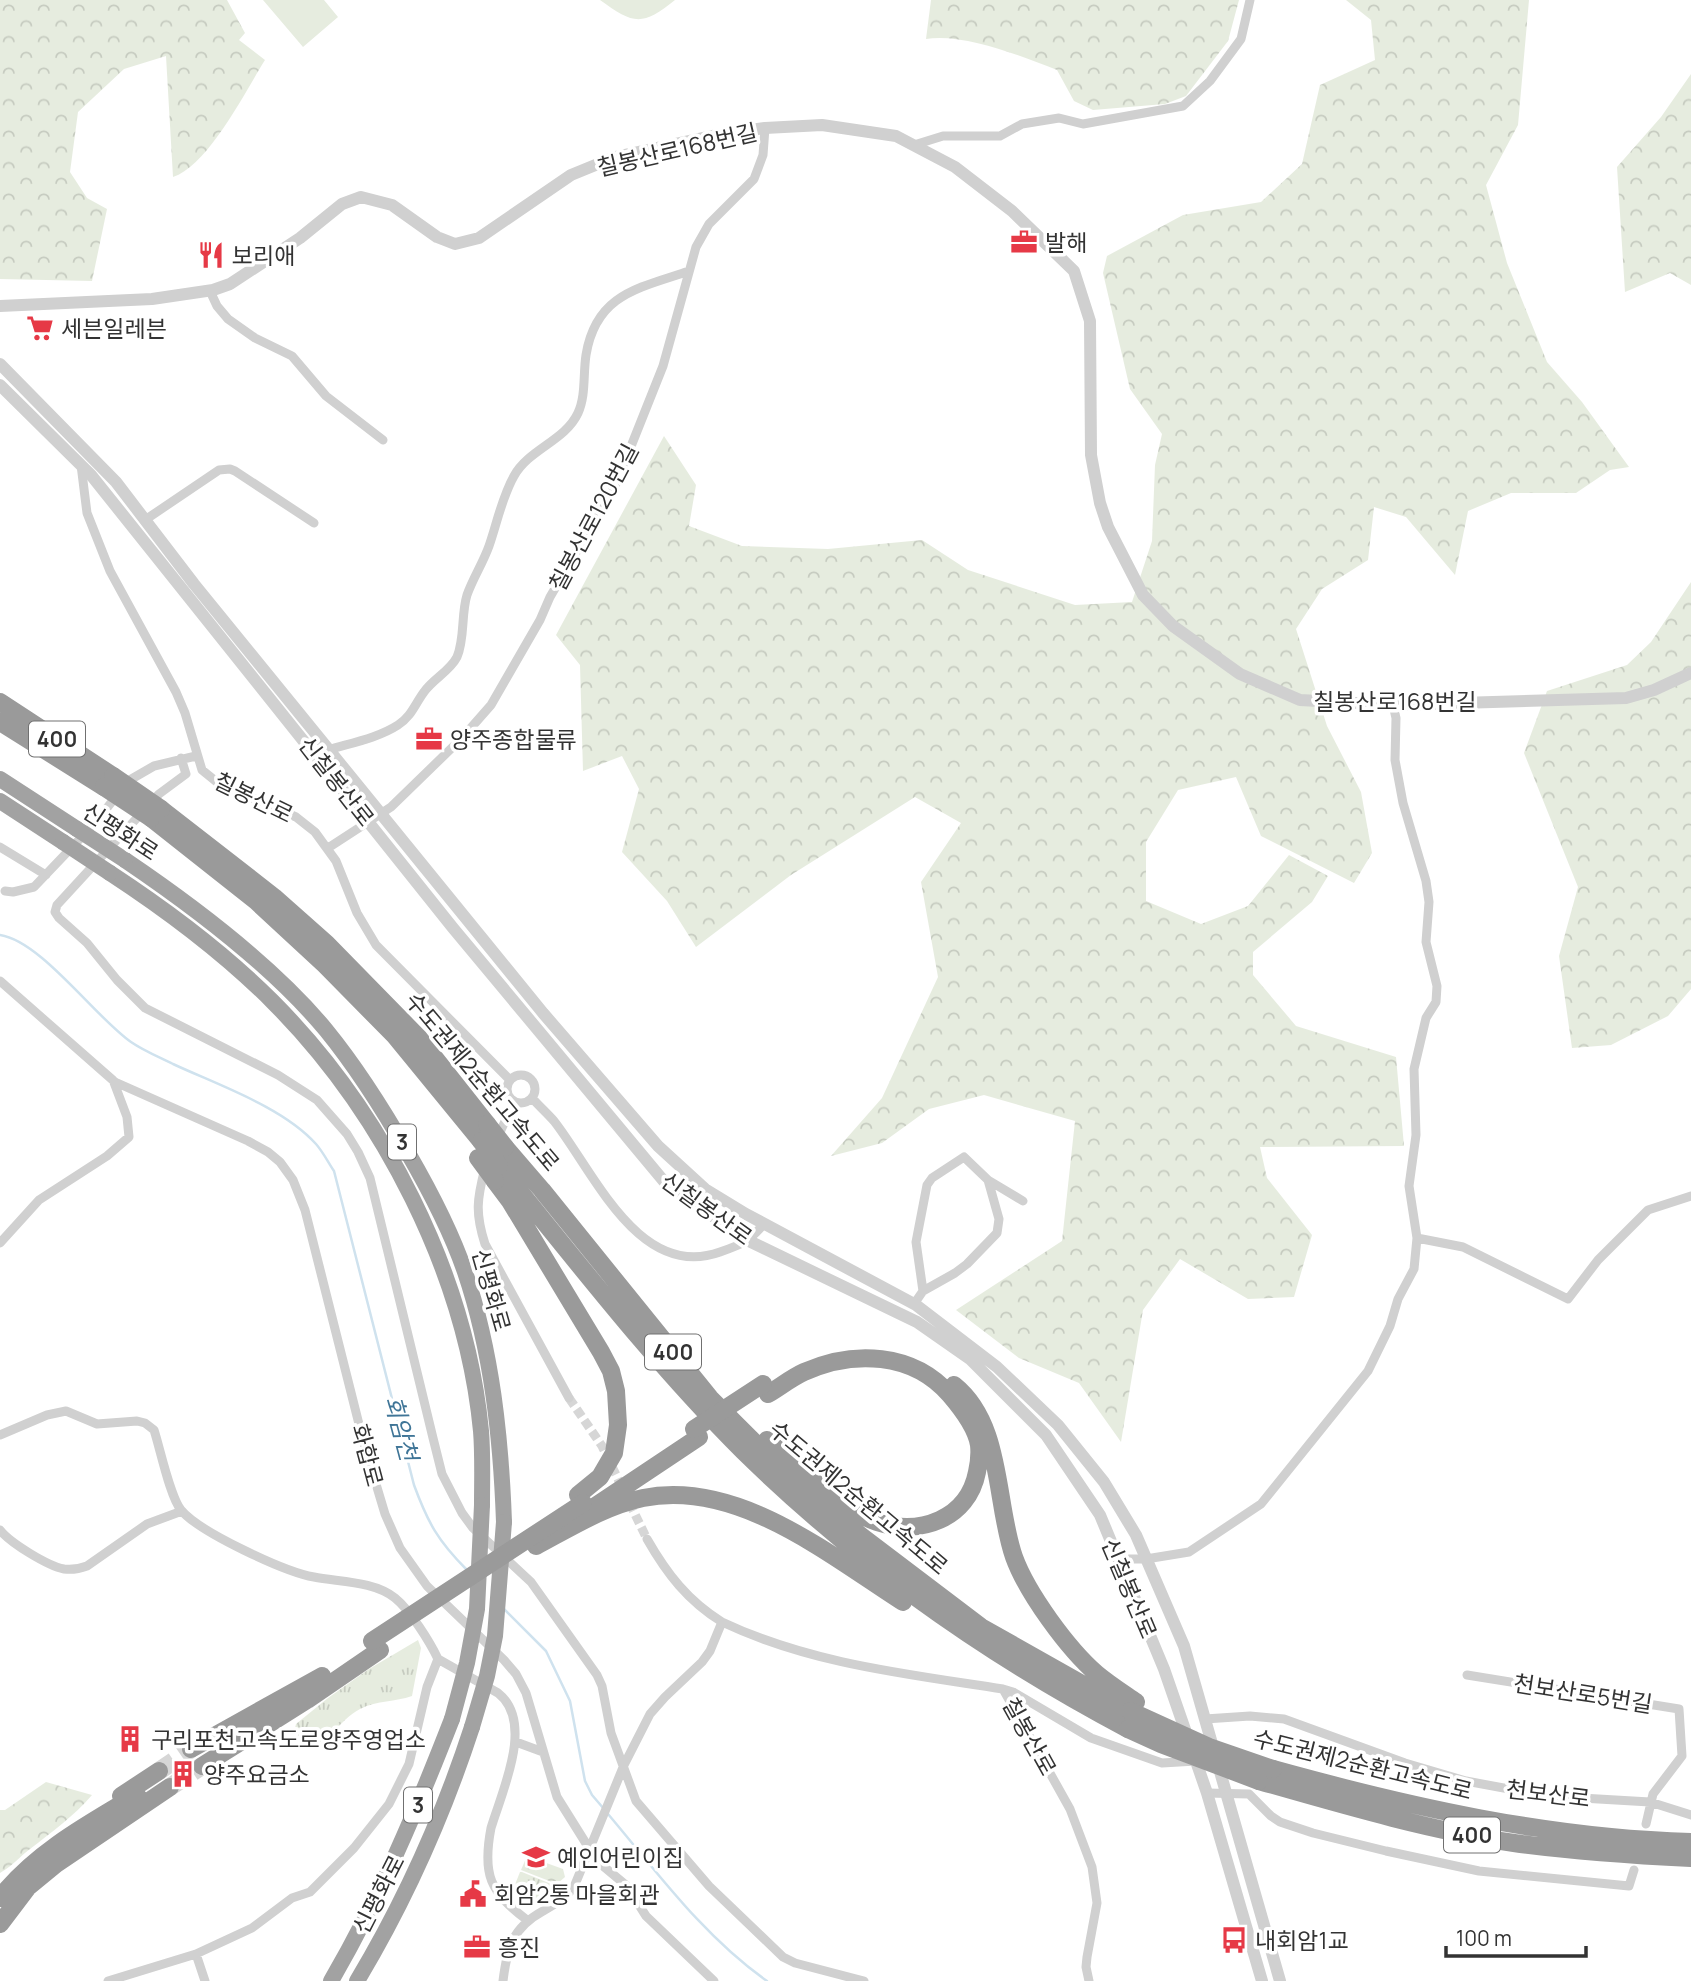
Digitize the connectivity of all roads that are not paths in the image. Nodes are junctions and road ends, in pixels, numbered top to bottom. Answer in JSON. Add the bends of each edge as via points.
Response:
{"nodes":[{"id":1,"x":1250,"y":0,"type":"edge"},
{"id":2,"x":765,"y":128,"type":"junction"},
{"id":3,"x":914,"y":145,"type":"junction"},
{"id":4,"x":689,"y":271,"type":"junction"},
{"id":5,"x":209,"y":291,"type":"junction"},
{"id":6,"x":0,"y":306,"type":"edge"},
{"id":7,"x":0,"y":364,"type":"edge"},
{"id":8,"x":0,"y":385,"type":"edge"},
{"id":9,"x":383,"y":440,"type":"dead end"},
{"id":10,"x":81,"y":465,"type":"junction"},
{"id":11,"x":145,"y":520,"type":"junction"},
{"id":12,"x":314,"y":523,"type":"dead end"},
{"id":13,"x":1691,"y":673,"type":"edge"},
{"id":14,"x":0,"y":702,"type":"edge"},
{"id":15,"x":1393,"y":705,"type":"junction"},
{"id":16,"x":0,"y":722,"type":"edge"},
{"id":17,"x":328,"y":750,"type":"junction"},
{"id":18,"x":196,"y":756,"type":"junction"},
{"id":19,"x":181,"y":758,"type":"junction"},
{"id":20,"x":0,"y":779,"type":"edge"},
{"id":21,"x":109,"y":781,"type":"junction"},
{"id":22,"x":0,"y":801,"type":"edge"},
{"id":23,"x":156,"y":813,"type":"junction"},
{"id":24,"x":375,"y":818,"type":"junction"},
{"id":25,"x":0,"y":847,"type":"edge"},
{"id":26,"x":328,"y":848,"type":"junction"},
{"id":27,"x":46,"y":875,"type":"junction"},
{"id":28,"x":5,"y":891,"type":"dead end"},
{"id":29,"x":0,"y":981,"type":"edge"},
{"id":30,"x":113,"y":1080,"type":"junction"},
{"id":31,"x":510,"y":1080,"type":"junction"},
{"id":32,"x":532,"y":1098,"type":"junction"},
{"id":33,"x":514,"y":1101,"type":"junction"},
{"id":34,"x":482,"y":1141,"type":"junction"},
{"id":35,"x":497,"y":1173,"type":"junction"},
{"id":36,"x":988,"y":1180,"type":"junction"},
{"id":37,"x":1691,"y":1196,"type":"edge"},
{"id":38,"x":1023,"y":1201,"type":"dead end"},
{"id":39,"x":764,"y":1224,"type":"junction"},
{"id":40,"x":1418,"y":1238,"type":"junction"},
{"id":41,"x":749,"y":1241,"type":"junction"},
{"id":42,"x":0,"y":1243,"type":"edge"},
{"id":43,"x":923,"y":1291,"type":"junction"},
{"id":44,"x":914,"y":1304,"type":"junction"},
{"id":45,"x":687,"y":1369,"type":"junction"},
{"id":46,"x":765,"y":1389,"type":"junction"},
{"id":47,"x":569,"y":1398,"type":"tunnel mouth"},
{"id":48,"x":0,"y":1435,"type":"edge"},
{"id":49,"x":585,"y":1507,"type":"junction"},
{"id":50,"x":182,"y":1511,"type":"junction"},
{"id":51,"x":0,"y":1530,"type":"edge"},
{"id":52,"x":647,"y":1539,"type":"tunnel mouth"},
{"id":53,"x":1118,"y":1559,"type":"junction"},
{"id":54,"x":1146,"y":1559,"type":"junction"},
{"id":55,"x":722,"y":1622,"type":"junction"},
{"id":56,"x":376,"y":1646,"type":"junction"},
{"id":57,"x":438,"y":1659,"type":"junction"},
{"id":58,"x":1467,"y":1675,"type":"dead end"},
{"id":59,"x":1003,"y":1689,"type":"junction"},
{"id":60,"x":1057,"y":1691,"type":"junction"},
{"id":61,"x":1131,"y":1714,"type":"junction"},
{"id":62,"x":1205,"y":1718,"type":"junction"},
{"id":63,"x":516,"y":1742,"type":"junction"},
{"id":64,"x":543,"y":1752,"type":"junction"},
{"id":65,"x":1196,"y":1761,"type":"junction"},
{"id":66,"x":624,"y":1765,"type":"junction"},
{"id":67,"x":1207,"y":1793,"type":"junction"},
{"id":68,"x":1227,"y":1793,"type":"junction"},
{"id":69,"x":1650,"y":1802,"type":"junction"},
{"id":70,"x":1691,"y":1815,"type":"edge"},
{"id":71,"x":1646,"y":1824,"type":"dead end"},
{"id":72,"x":1691,"y":1842,"type":"edge"},
{"id":73,"x":591,"y":1844,"type":"junction"},
{"id":74,"x":1691,"y":1858,"type":"edge"},
{"id":75,"x":1634,"y":1870,"type":"dead end"},
{"id":76,"x":0,"y":1898,"type":"edge"},
{"id":77,"x":527,"y":1920,"type":"junction"},
{"id":78,"x":0,"y":1924,"type":"edge"},
{"id":79,"x":196,"y":1954,"type":"junction"},
{"id":80,"x":108,"y":1981,"type":"edge"},
{"id":81,"x":205,"y":1981,"type":"edge"},
{"id":82,"x":331,"y":1981,"type":"edge"},
{"id":83,"x":356,"y":1981,"type":"edge"},
{"id":84,"x":503,"y":1981,"type":"edge"},
{"id":85,"x":714,"y":1981,"type":"edge"},
{"id":86,"x":864,"y":1981,"type":"edge"},
{"id":87,"x":1089,"y":1981,"type":"edge"},
{"id":88,"x":1262,"y":1981,"type":"edge"},
{"id":89,"x":1280,"y":1981,"type":"edge"}],
"edges":[{"from":1,"to":3,"type":"street","via":[[1241,39],[1210,81],[1183,106],[1083,124],[1059,118],[1022,124],[1000,136],[943,136]]},
{"from":2,"to":3,"type":"street","name":"칠봉산로168번길","via":[[822,125],[896,136]]},
{"from":2,"to":4,"type":"street","name":"칠봉산로120번길","via":[[763,155],[754,179],[709,224]]},
{"from":2,"to":5,"type":"street","name":"칠봉산로168번길","via":[[615,157],[571,175],[479,238],[456,244],[437,237],[392,205],[361,197],[342,204],[230,284]]},
{"from":3,"to":15,"type":"street","name":"칠봉산로168번길","via":[[955,167],[1002,203],[1074,271],[1090,321],[1091,455],[1100,503],[1143,595],[1173,626],[1240,674],[1300,701]]},
{"from":4,"to":17,"type":"street","name":"신칠봉산로","via":[[623,294],[595,326],[577,414],[515,475],[467,595],[452,664],[399,725]]},
{"from":4,"to":24,"type":"street","name":"칠봉산로120번길","via":[[663,366],[622,471],[540,620],[479,720]]},
{"from":5,"to":6,"type":"street","name":"칠봉산로168번길","via":[[152,299]]},
{"from":5,"to":9,"type":"street","via":[[228,319],[292,356],[326,396]]},
{"from":7,"to":11,"type":"street","name":"신칠봉산로","via":[[103,467]]},
{"from":8,"to":10,"type":"street","name":"신칠봉산로"},
{"from":10,"to":18,"type":"street","name":"칠봉산로","via":[[89,519],[110,570],[176,692]]},
{"from":10,"to":24,"type":"street","name":"신칠봉산로"},
{"from":11,"to":12,"type":"street","via":[[225,468]]},
{"from":11,"to":17,"type":"street","name":"신칠봉산로"},
{"from":13,"to":15,"type":"street","name":"칠봉산로168번길","via":[[1626,698]]},
{"from":14,"to":21,"type":"highway","name":"수도권제2순환고속도로","number":"400"},
{"from":15,"to":40,"type":"street","via":[[1395,760],[1426,881],[1426,942],[1437,986],[1414,1069],[1416,1135],[1409,1186]]},
{"from":16,"to":21,"type":"highway","name":"수도권제2순환고속도로","number":"400"},
{"from":17,"to":24,"type":"street","name":"신칠봉산로"},
{"from":18,"to":19,"type":"street"},
{"from":18,"to":26,"type":"street","name":"칠봉산로","via":[[211,779],[296,817]]},
{"from":19,"to":27,"type":"street","via":[[154,766],[128,782]]},
{"from":19,"to":66,"type":"street","via":[[186,774],[159,794],[55,912],[145,1008],[302,1089],[332,1114],[347,1134],[370,1178],[450,1492],[473,1528],[531,1582],[597,1675]]},
{"from":20,"to":83,"type":"highway","name":"신평화로","number":"3","bridge":true,"via":[[175,894],[282,985],[326,1030],[425,1182],[466,1273],[497,1414],[502,1469],[504,1522],[495,1636],[453,1787],[380,1942]]},
{"from":21,"to":23,"type":"highway","name":"수도권제2순환고속도로","number":"400","bridge":true},
{"from":22,"to":82,"type":"highway","name":"신평화로","number":"3","bridge":true,"via":[[159,905],[273,1002],[354,1098],[385,1146],[434,1247],[457,1315],[481,1432],[477,1609],[467,1663],[452,1719],[411,1821],[381,1889]]},
{"from":23,"to":34,"type":"highway","name":"수도권제2순환고속도로","number":"400","via":[[325,965],[395,1036]]},
{"from":23,"to":34,"type":"highway","name":"수도권제2순환고속도로","number":"400","via":[[274,897],[327,944],[419,1038]]},
{"from":24,"to":26,"type":"street","name":"칠봉산로120번길"},
{"from":24,"to":39,"type":"street","name":"신칠봉산로","via":[[658,1146],[705,1189]]},
{"from":24,"to":41,"type":"street","name":"신칠봉산로","via":[[453,928],[667,1185]]},
{"from":25,"to":27,"type":"street"},
{"from":26,"to":31,"type":"street","name":"칠봉산로","via":[[376,945]]},
{"from":27,"to":28,"type":"street","via":[[34,887]]},
{"from":29,"to":30,"type":"street","name":"화합로"},
{"from":30,"to":42,"type":"street","via":[[129,1137],[39,1200]]},
{"from":30,"to":64,"type":"street","name":"화합로","via":[[248,1141],[280,1162],[293,1180],[321,1267],[385,1514],[400,1548],[427,1586],[516,1674]]},
{"from":31,"to":32,"type":"street","via":[[518,1075],[531,1079],[535,1086]]},
{"from":31,"to":33,"type":"street","via":[[507,1089]]},
{"from":32,"to":33,"type":"street"},
{"from":32,"to":41,"type":"street","via":[[554,1121],[620,1215],[657,1248],[674,1256],[697,1258]]},
{"from":33,"to":47,"type":"street","via":[[486,1161],[477,1220],[485,1244]]},
{"from":34,"to":35,"type":"highway","name":"수도권제2순환고속도로","number":"400","bridge":true},
{"from":34,"to":45,"type":"highway","name":"수도권제2순환고속도로","number":"400","bridge":true,"via":[[505,1147]]},
{"from":35,"to":49,"type":"highway","via":[[611,1371],[618,1408],[614,1453]]},
{"from":35,"to":60,"type":"highway","name":"수도권제2순환고속도로","number":"400","via":[[630,1328],[744,1451],[876,1569],[980,1644]]},
{"from":36,"to":38,"type":"street"},
{"from":36,"to":43,"type":"street","via":[[999,1219],[997,1233],[955,1273]]},
{"from":36,"to":43,"type":"street","via":[[964,1157],[929,1181],[916,1241]]},
{"from":37,"to":40,"type":"street","via":[[1648,1210],[1598,1260],[1568,1299],[1463,1247]]},
{"from":39,"to":41,"type":"street"},
{"from":39,"to":44,"type":"street","name":"신칠봉산로"},
{"from":40,"to":54,"type":"street","via":[[1414,1269],[1368,1371],[1261,1504],[1189,1552]]},
{"from":41,"to":53,"type":"street","name":"신칠봉산로","via":[[917,1322],[970,1359],[1046,1434],[1100,1515]]},
{"from":43,"to":44,"type":"street"},
{"from":44,"to":54,"type":"street","name":"신칠봉산로","via":[[997,1367],[1058,1425],[1104,1482]]},
{"from":45,"to":46,"type":"highway","via":[[841,1502],[878,1522],[918,1526],[935,1522],[961,1506],[974,1483],[979,1452],[970,1422],[943,1387],[912,1367],[875,1357],[850,1359]]},
{"from":45,"to":61,"type":"highway","name":"수도권제2순환고속도로","number":"400","via":[[783,1471],[861,1536],[981,1627]]},
{"from":46,"to":49,"type":"highway","bridge":true},
{"from":46,"to":61,"type":"highway","via":[[807,1360],[865,1347],[886,1348],[914,1358],[959,1388],[982,1424],[1015,1559],[1042,1608]]},
{"from":48,"to":50,"type":"street","via":[[66,1411],[97,1424],[145,1423],[154,1430]]},
{"from":49,"to":56,"type":"highway","bridge":true,"via":[[498,1559]]},
{"from":49,"to":56,"type":"highway","bridge":true,"via":[[536,1546]]},
{"from":49,"to":60,"type":"highway","via":[[685,1495],[754,1512],[980,1652]]},
{"from":50,"to":51,"type":"street","via":[[147,1524],[76,1569],[61,1568],[9,1540]]},
{"from":50,"to":57,"type":"street","via":[[220,1538],[268,1560],[311,1577],[385,1592],[397,1599]]},
{"from":52,"to":55,"type":"street","name":"칠봉산로","via":[[680,1590]]},
{"from":53,"to":54,"type":"street"},
{"from":53,"to":65,"type":"street","name":"신칠봉산로"},
{"from":54,"to":62,"type":"street","name":"신칠봉산로","via":[[1184,1646]]},
{"from":55,"to":59,"type":"street","name":"칠봉산로","via":[[838,1663]]},
{"from":55,"to":66,"type":"street","via":[[702,1662],[650,1714]]},
{"from":56,"to":56,"type":"highway","via":[[322,1676],[198,1763],[307,1700]]},
{"from":57,"to":63,"type":"street","via":[[503,1697],[513,1715]]},
{"from":57,"to":79,"type":"street","via":[[426,1687],[409,1764],[389,1804],[354,1848],[310,1892],[292,1898],[252,1928]]},
{"from":58,"to":69,"type":"street","name":"천보산로5번길","via":[[1679,1709],[1682,1756]]},
{"from":59,"to":65,"type":"street","via":[[1091,1738],[1162,1763]]},
{"from":59,"to":87,"type":"street","name":"칠봉산로","via":[[1070,1809],[1092,1867],[1097,1903],[1087,1956]]},
{"from":60,"to":61,"type":"highway","name":"수도권제2순환고속도로","number":"400"},
{"from":61,"to":72,"type":"highway","name":"수도권제2순환고속도로","number":"400","via":[[1348,1790],[1509,1825]]},
{"from":61,"to":74,"type":"highway","name":"수도권제2순환고속도로","number":"400","bridge":true,"via":[[1161,1744],[1259,1781],[1374,1813],[1514,1843]]},
{"from":62,"to":68,"type":"street","name":"신칠봉산로"},
{"from":62,"to":69,"type":"street","name":"천보산로","via":[[1284,1719],[1466,1781],[1559,1797]]},
{"from":63,"to":64,"type":"street"},
{"from":63,"to":77,"type":"street","via":[[491,1828],[488,1873],[506,1904]]},
{"from":64,"to":73,"type":"street","name":"화합로","via":[[556,1797]]},
{"from":65,"to":67,"type":"street","name":"신칠봉산로"},
{"from":66,"to":73,"type":"street"},
{"from":66,"to":86,"type":"street","via":[[636,1801],[709,1886],[771,1948],[795,1963]]},
{"from":67,"to":68,"type":"street"},
{"from":67,"to":88,"type":"street","name":"신칠봉산로"},
{"from":68,"to":75,"type":"street","via":[[1249,1794],[1270,1816],[1298,1828],[1479,1871],[1629,1886]]},
{"from":68,"to":89,"type":"street","name":"신칠봉산로"},
{"from":69,"to":70,"type":"street","name":"천보산로"},
{"from":69,"to":71,"type":"street"},
{"from":73,"to":77,"type":"street","via":[[570,1893]]},
{"from":73,"to":85,"type":"street","name":"화합로","via":[[597,1861]]},
{"from":76,"to":78,"type":"highway","via":[[23,1871],[49,1851],[110,1810],[167,1783],[48,1870],[28,1887]]},
{"from":77,"to":84,"type":"street","via":[[507,1949]]},
{"from":79,"to":80,"type":"street"},
{"from":79,"to":81,"type":"street"}]}
